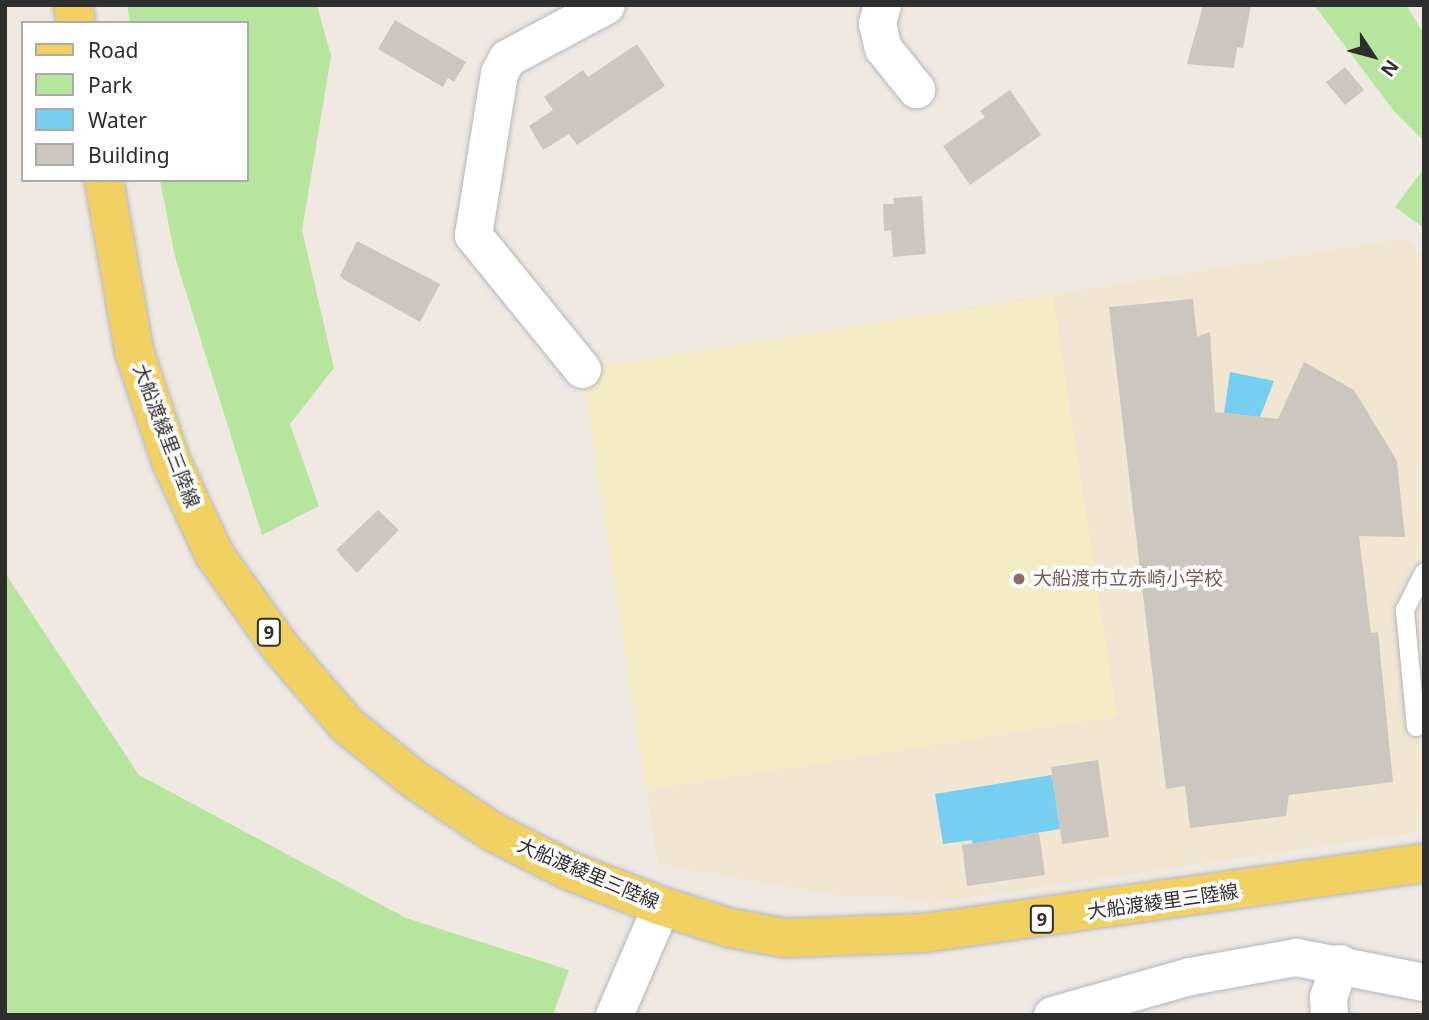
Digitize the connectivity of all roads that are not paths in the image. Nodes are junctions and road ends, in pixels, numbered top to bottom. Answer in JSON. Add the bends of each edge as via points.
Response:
{"nodes":[{"id":1,"x":606,"y":5,"type":"edge"},
{"id":2,"x":882,"y":5,"type":"edge"},
{"id":3,"x":916,"y":89,"type":"dead end"},
{"id":4,"x":104,"y":182,"type":"edge"},
{"id":5,"x":582,"y":369,"type":"dead end"},
{"id":6,"x":1424,"y":572,"type":"edge"},
{"id":7,"x":1416,"y":727,"type":"dead end"},
{"id":8,"x":1424,"y":863,"type":"edge"},
{"id":9,"x":661,"y":906,"type":"junction"},
{"id":10,"x":1340,"y":962,"type":"junction"},
{"id":11,"x":1424,"y":982,"type":"edge"},
{"id":12,"x":614,"y":1015,"type":"edge"},
{"id":13,"x":1052,"y":1015,"type":"edge"},
{"id":14,"x":1329,"y":1015,"type":"edge"}],
"edges":[{"from":1,"to":5,"type":"street","via":[[507,58],[499,73],[473,235]]},
{"from":2,"to":3,"type":"street","via":[[877,23],[883,48]]},
{"from":4,"to":9,"type":"main road","name":"大船渡綾里三陸線","number":"9","via":[[134,351],[171,461],[214,554],[281,648],[347,725],[426,788],[493,832],[570,871]]},
{"from":6,"to":7,"type":"lane","via":[[1405,610]]},
{"from":8,"to":9,"type":"main road","name":"大船渡綾里三陸線","number":"9","via":[[924,933],[785,937],[730,928]]},
{"from":9,"to":12,"type":"street"},
{"from":10,"to":11,"type":"street"},
{"from":10,"to":13,"type":"street","via":[[1296,957],[1204,974]]},
{"from":10,"to":14,"type":"street","via":[[1328,997]]}]}
